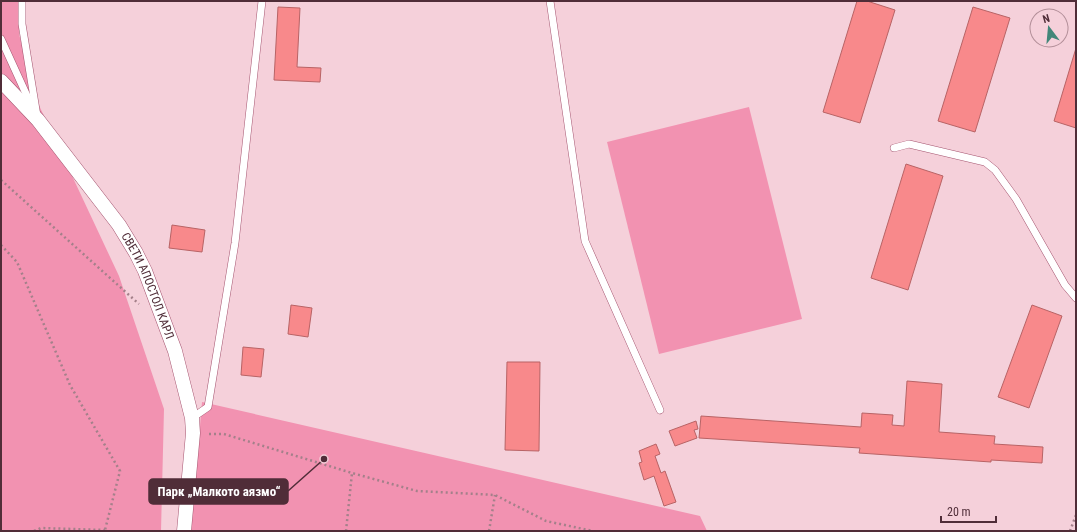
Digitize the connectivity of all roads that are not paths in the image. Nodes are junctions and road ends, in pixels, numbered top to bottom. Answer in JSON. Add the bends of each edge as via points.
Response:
{"nodes":[{"id":1,"x":22,"y":1,"type":"edge"},
{"id":2,"x":262,"y":1,"type":"edge"},
{"id":3,"x":550,"y":1,"type":"edge"},
{"id":4,"x":1,"y":40,"type":"edge"},
{"id":5,"x":1,"y":81,"type":"edge"},
{"id":6,"x":38,"y":120,"type":"junction"},
{"id":7,"x":894,"y":148,"type":"dead end"},
{"id":8,"x":1076,"y":298,"type":"edge"},
{"id":9,"x":660,"y":410,"type":"dead end"},
{"id":10,"x":192,"y":418,"type":"junction"},
{"id":11,"x":184,"y":531,"type":"edge"}],
"edges":[{"from":1,"to":6,"type":"lane","via":[[22,24]]},
{"from":2,"to":10,"type":"lane","via":[[235,243],[210,399],[208,406]]},
{"from":3,"to":9,"type":"lane","via":[[585,241]]},
{"from":4,"to":6,"type":"lane"},
{"from":5,"to":6,"type":"street","name":"СВЕТИ АПОСТОЛ КАРЛ"},
{"from":6,"to":10,"type":"street","name":"СВЕТИ АПОСТОЛ КАРЛ","via":[[119,225],[136,253],[176,351]]},
{"from":7,"to":8,"type":"lane","via":[[909,144],[985,162],[995,170],[1016,199],[1065,285]]},
{"from":10,"to":11,"type":"street","name":"СВЕТИ АПОСТОЛ КАРЛ","via":[[193,433]]}]}
